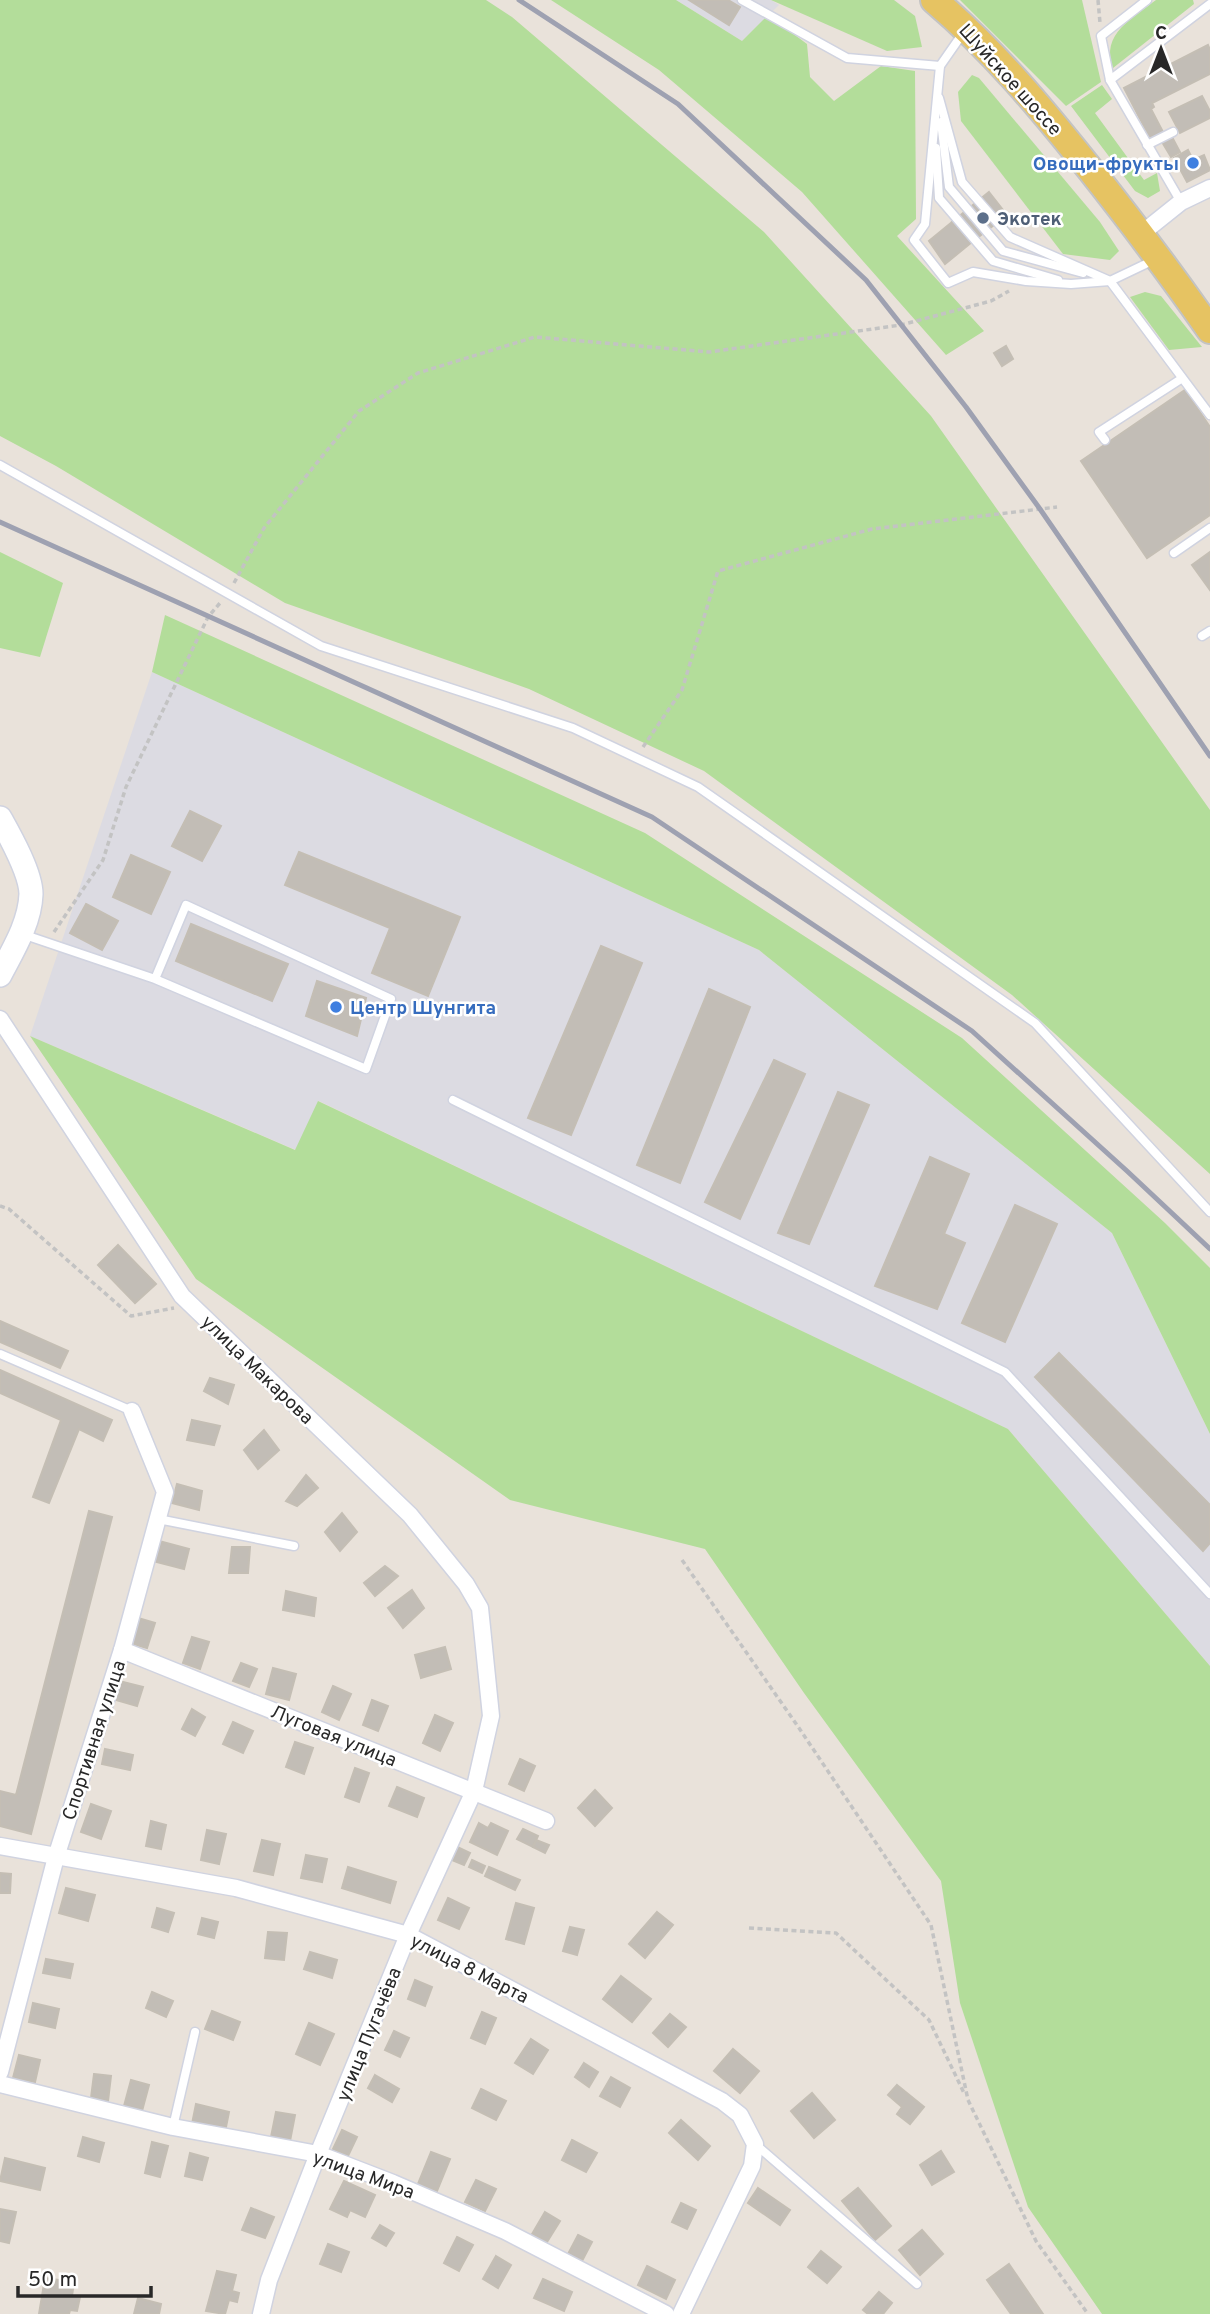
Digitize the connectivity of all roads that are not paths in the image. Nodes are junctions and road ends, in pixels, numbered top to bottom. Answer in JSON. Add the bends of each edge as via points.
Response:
{"nodes":[{"id":1,"x":742,"y":0,"type":"edge"},
{"id":2,"x":934,"y":0,"type":"edge"},
{"id":3,"x":1147,"y":0,"type":"edge"},
{"id":4,"x":1210,"y":4,"type":"edge"},
{"id":5,"x":967,"y":28,"type":"junction"},
{"id":6,"x":940,"y":66,"type":"junction"},
{"id":7,"x":1110,"y":80,"type":"junction"},
{"id":8,"x":938,"y":91,"type":"junction"},
{"id":9,"x":935,"y":124,"type":"junction"},
{"id":10,"x":1172,"y":131,"type":"dead end"},
{"id":11,"x":1147,"y":145,"type":"junction"},
{"id":12,"x":1210,"y":188,"type":"edge"},
{"id":13,"x":1181,"y":202,"type":"junction"},
{"id":14,"x":1141,"y":234,"type":"junction"},
{"id":15,"x":1160,"y":257,"type":"junction"},
{"id":16,"x":1110,"y":281,"type":"junction"},
{"id":17,"x":1071,"y":284,"type":"junction"},
{"id":18,"x":1210,"y":330,"type":"edge"},
{"id":19,"x":1181,"y":379,"type":"junction"},
{"id":20,"x":1210,"y":415,"type":"edge"},
{"id":21,"x":1105,"y":440,"type":"dead end"},
{"id":22,"x":0,"y":465,"type":"edge"},
{"id":23,"x":1210,"y":528,"type":"edge"},
{"id":24,"x":1174,"y":553,"type":"dead end"},
{"id":25,"x":0,"y":818,"type":"edge"},
{"id":26,"x":22,"y":934,"type":"junction"},
{"id":27,"x":0,"y":975,"type":"edge"},
{"id":28,"x":155,"y":979,"type":"junction"},
{"id":29,"x":0,"y":1019,"type":"edge"},
{"id":30,"x":453,"y":1100,"type":"dead end"},
{"id":31,"x":1210,"y":1212,"type":"edge"},
{"id":32,"x":0,"y":1354,"type":"edge"},
{"id":33,"x":132,"y":1411,"type":"joint"},
{"id":34,"x":158,"y":1519,"type":"junction"},
{"id":35,"x":294,"y":1546,"type":"dead end"},
{"id":36,"x":1210,"y":1594,"type":"edge"},
{"id":37,"x":122,"y":1650,"type":"junction"},
{"id":38,"x":491,"y":1716,"type":"joint"},
{"id":39,"x":474,"y":1791,"type":"junction"},
{"id":40,"x":546,"y":1821,"type":"dead end"},
{"id":41,"x":0,"y":1846,"type":"edge"},
{"id":42,"x":57,"y":1857,"type":"junction"},
{"id":43,"x":408,"y":1936,"type":"junction"},
{"id":44,"x":195,"y":2032,"type":"dead end"},
{"id":45,"x":0,"y":2072,"type":"edge"},
{"id":46,"x":0,"y":2084,"type":"edge"},
{"id":47,"x":173,"y":2127,"type":"junction"},
{"id":48,"x":755,"y":2144,"type":"junction"},
{"id":49,"x":318,"y":2154,"type":"junction"},
{"id":50,"x":917,"y":2284,"type":"dead end"},
{"id":51,"x":261,"y":2314,"type":"edge"},
{"id":52,"x":666,"y":2314,"type":"edge"},
{"id":53,"x":681,"y":2314,"type":"edge"}],
"edges":[{"from":1,"to":6,"type":"lane","via":[[846,58]]},
{"from":2,"to":5,"type":"main road","name":"Шуйское шоссе"},
{"from":3,"to":7,"type":"lane","via":[[1101,36]]},
{"from":4,"to":7,"type":"lane"},
{"from":5,"to":6,"type":"lane"},
{"from":5,"to":14,"type":"main road","name":"Шуйское шоссе","via":[[1034,99]]},
{"from":6,"to":8,"type":"lane"},
{"from":7,"to":11,"type":"lane"},
{"from":8,"to":9,"type":"lane"},
{"from":8,"to":16,"type":"lane","via":[[962,182],[1010,237]]},
{"from":8,"to":16,"type":"lane","via":[[949,187],[1003,251]]},
{"from":9,"to":17,"type":"lane","via":[[939,198],[993,261]]},
{"from":9,"to":17,"type":"lane","via":[[925,225],[914,240],[948,283],[973,272]]},
{"from":10,"to":11,"type":"lane"},
{"from":11,"to":13,"type":"lane"},
{"from":12,"to":13,"type":"street"},
{"from":13,"to":14,"type":"street"},
{"from":14,"to":15,"type":"main road","name":"Шуйское шоссе"},
{"from":15,"to":16,"type":"lane"},
{"from":15,"to":18,"type":"main road","name":"Шуйское шоссе"},
{"from":16,"to":17,"type":"lane"},
{"from":16,"to":19,"type":"lane"},
{"from":19,"to":20,"type":"lane"},
{"from":19,"to":21,"type":"lane","via":[[1099,432]]},
{"from":22,"to":31,"type":"lane","via":[[321,646],[573,728],[698,787],[1035,1023]]},
{"from":23,"to":24,"type":"lane"},
{"from":25,"to":26,"type":"main road","via":[[18,849],[31,892]]},
{"from":26,"to":27,"type":"main road"},
{"from":26,"to":28,"type":"lane"},
{"from":28,"to":28,"type":"lane","via":[[366,1069],[391,999],[186,905]]},
{"from":29,"to":38,"type":"street","name":"улица Макарова","via":[[182,1296],[410,1515],[466,1584],[480,1608]]},
{"from":30,"to":36,"type":"lane","via":[[1005,1372]]},
{"from":32,"to":33,"type":"lane"},
{"from":33,"to":34,"type":"street","name":"Спортивная улица","via":[[165,1492]]},
{"from":34,"to":35,"type":"lane"},
{"from":34,"to":37,"type":"street","name":"Спортивная улица"},
{"from":37,"to":39,"type":"street","name":"Луговая улица"},
{"from":37,"to":42,"type":"street","name":"Спортивная улица"},
{"from":38,"to":39,"type":"street","name":"улица Пугачёва"},
{"from":39,"to":40,"type":"street","name":"Луговая улица"},
{"from":39,"to":43,"type":"street","name":"улица Пугачёва"},
{"from":41,"to":42,"type":"street","name":"улица 8 Марта"},
{"from":42,"to":43,"type":"street","name":"улица 8 Марта","via":[[236,1888]]},
{"from":42,"to":45,"type":"street","name":"Спортивная улица"},
{"from":43,"to":48,"type":"street","name":"улица 8 Марта","via":[[722,2101],[740,2115]]},
{"from":43,"to":49,"type":"street","name":"улица Пугачёва"},
{"from":44,"to":47,"type":"lane"},
{"from":46,"to":47,"type":"street","name":"улица Мира"},
{"from":47,"to":49,"type":"street","name":"улица Мира"},
{"from":48,"to":50,"type":"lane"},
{"from":48,"to":53,"type":"street","via":[[752,2166]]},
{"from":49,"to":51,"type":"street","name":"улица Пугачёва","via":[[269,2280]]},
{"from":49,"to":52,"type":"street","name":"улица Мира","via":[[505,2231]]}]}
